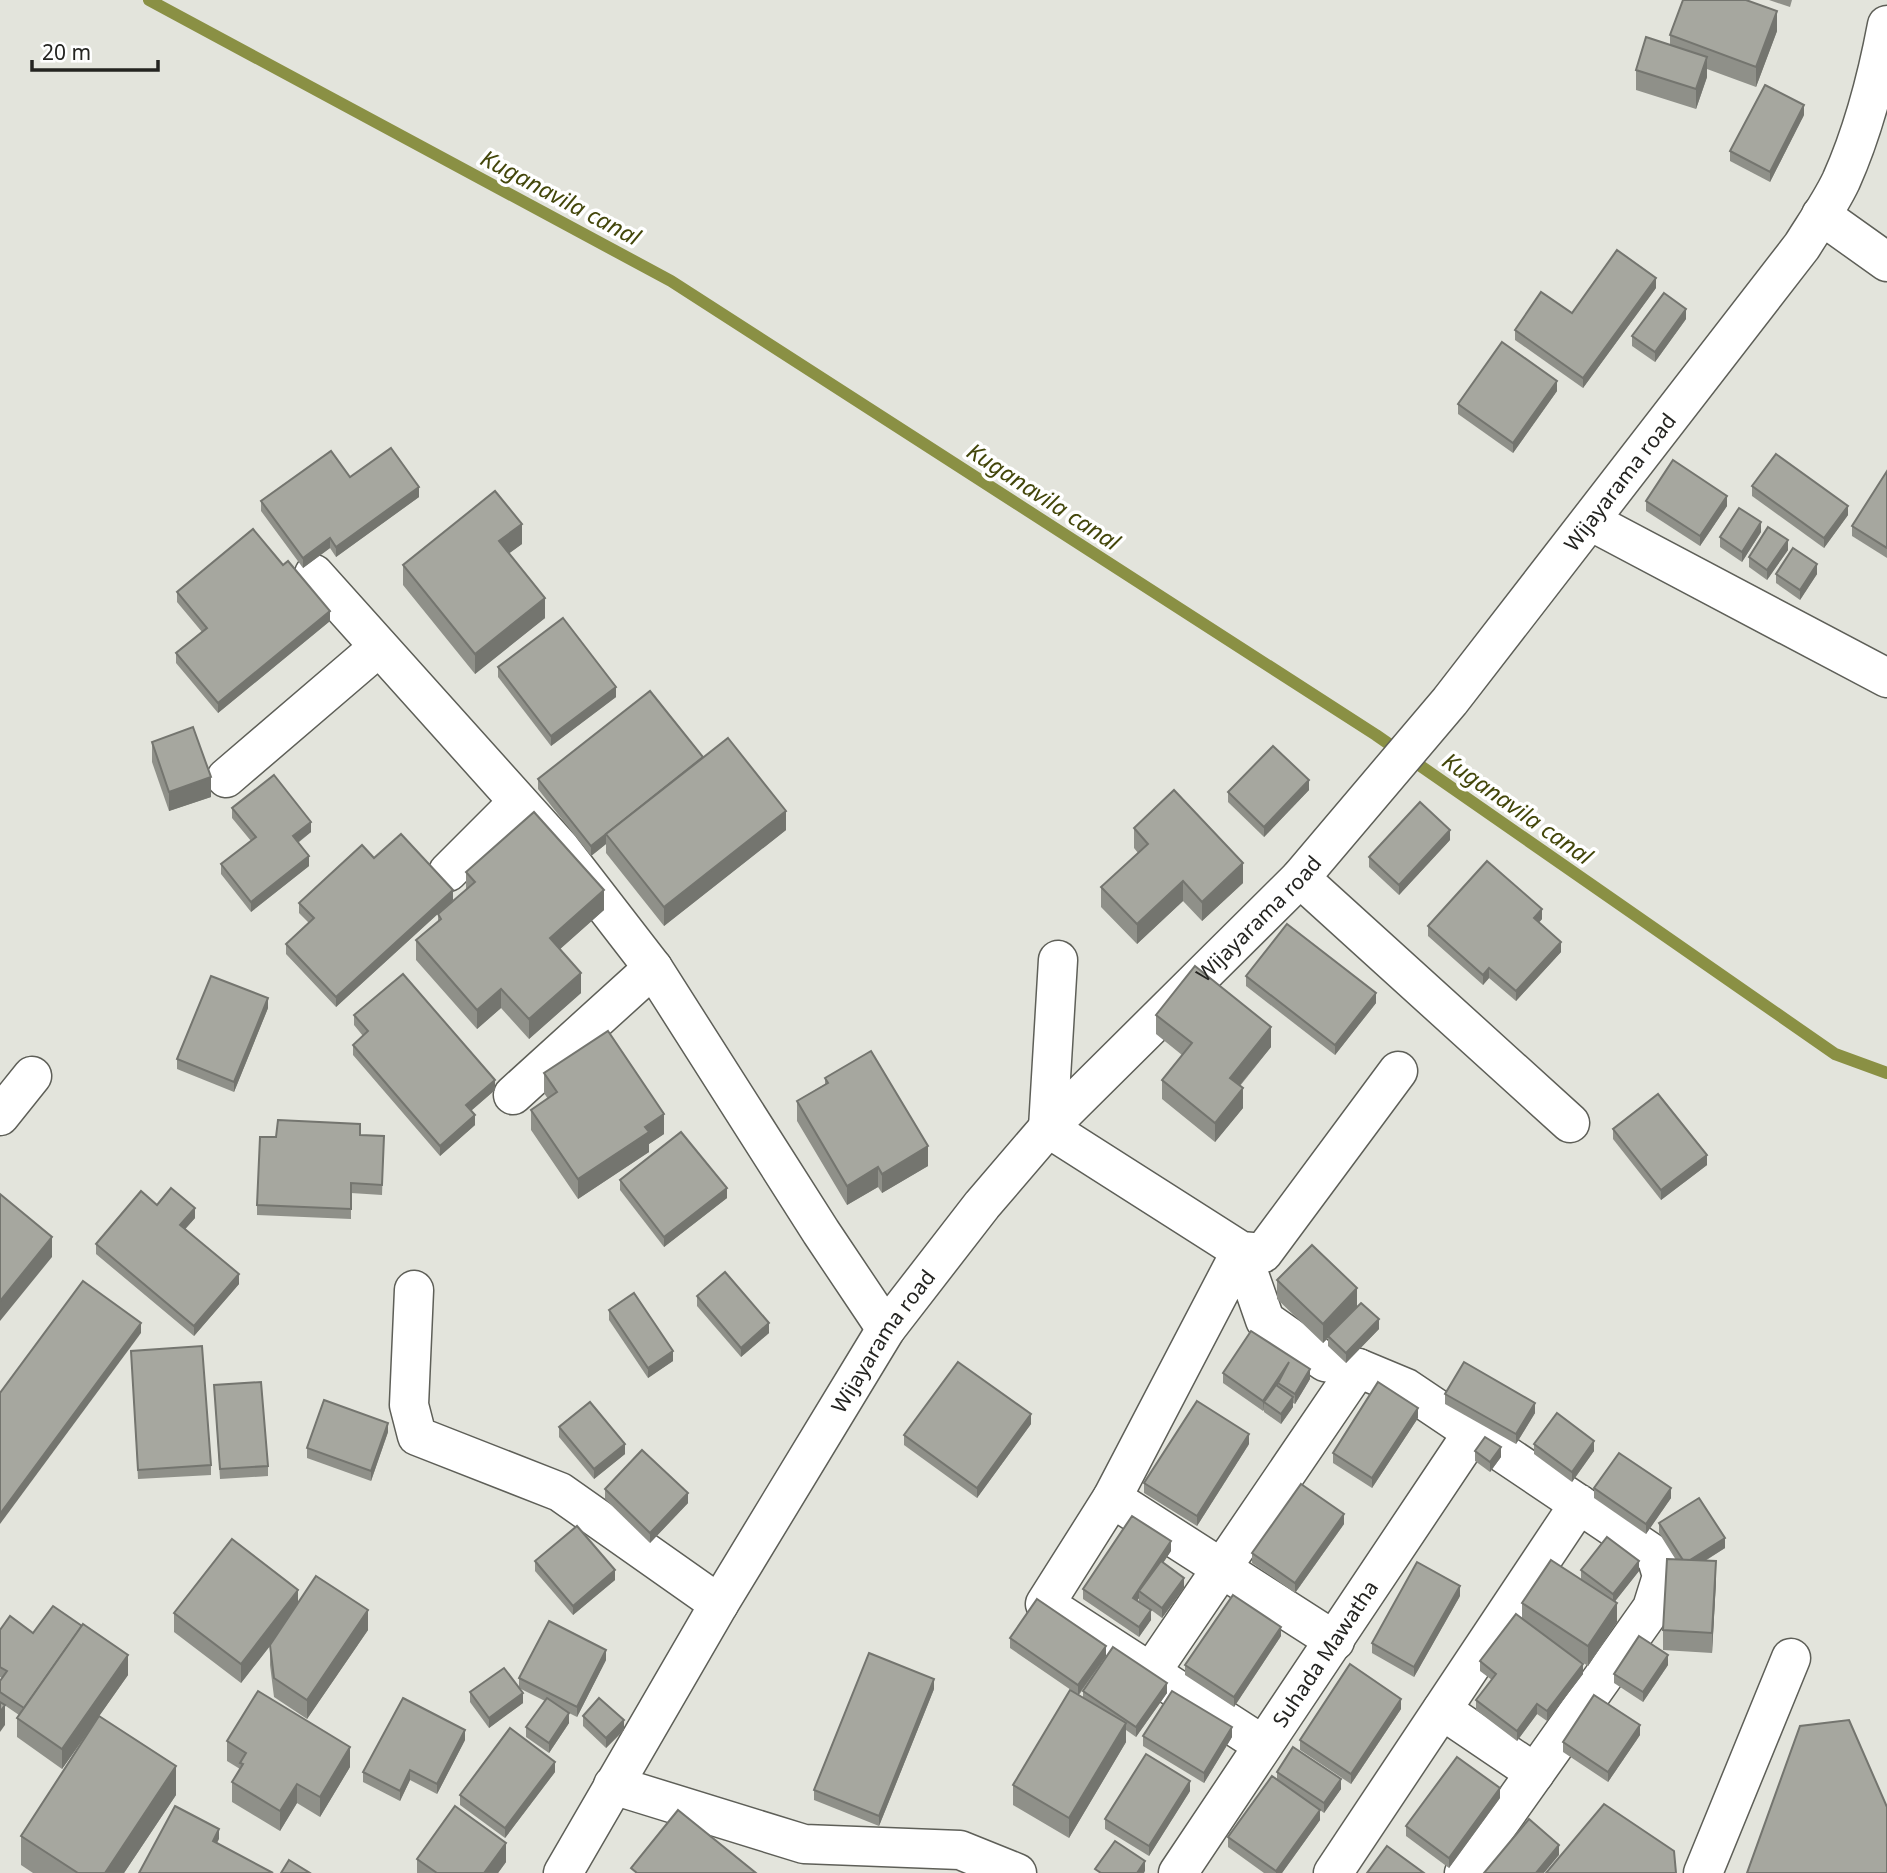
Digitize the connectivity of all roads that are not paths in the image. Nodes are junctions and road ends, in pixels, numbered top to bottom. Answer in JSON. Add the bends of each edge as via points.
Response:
{"nodes":[{"id":1,"x":1887,"y":25,"type":"edge"},
{"id":2,"x":1821,"y":215,"type":"junction"},
{"id":3,"x":1887,"y":262,"type":"edge"},
{"id":4,"x":1590,"y":521,"type":"junction"},
{"id":5,"x":314,"y":574,"type":"dead end"},
{"id":6,"x":379,"y":647,"type":"junction"},
{"id":7,"x":1887,"y":678,"type":"edge"},
{"id":8,"x":226,"y":778,"type":"dead end"},
{"id":9,"x":518,"y":802,"type":"junction"},
{"id":10,"x":448,"y":872,"type":"dead end"},
{"id":11,"x":1300,"y":878,"type":"junction"},
{"id":12,"x":1058,"y":960,"type":"dead end"},
{"id":13,"x":653,"y":968,"type":"junction"},
{"id":14,"x":1398,"y":1071,"type":"dead end"},
{"id":15,"x":32,"y":1076,"type":"dead end"},
{"id":16,"x":513,"y":1095,"type":"dead end"},
{"id":17,"x":0,"y":1116,"type":"edge"},
{"id":18,"x":1570,"y":1123,"type":"dead end"},
{"id":19,"x":1048,"y":1128,"type":"junction"},
{"id":20,"x":1241,"y":1251,"type":"junction"},
{"id":21,"x":414,"y":1290,"type":"dead end"},
{"id":22,"x":886,"y":1329,"type":"junction"},
{"id":23,"x":1358,"y":1368,"type":"junction"},
{"id":24,"x":1473,"y":1433,"type":"junction"},
{"id":25,"x":1112,"y":1498,"type":"junction"},
{"id":26,"x":1579,"y":1504,"type":"junction"},
{"id":27,"x":1222,"y":1568,"type":"junction"},
{"id":28,"x":719,"y":1604,"type":"junction"},
{"id":29,"x":1335,"y":1641,"type":"junction"},
{"id":30,"x":1791,"y":1658,"type":"dead end"},
{"id":31,"x":1151,"y":1672,"type":"junction"},
{"id":32,"x":1442,"y":1710,"type":"junction"},
{"id":33,"x":1263,"y":1745,"type":"junction"},
{"id":34,"x":1535,"y":1773,"type":"junction"},
{"id":35,"x":613,"y":1785,"type":"junction"},
{"id":36,"x":563,"y":1873,"type":"edge"},
{"id":37,"x":1017,"y":1873,"type":"edge"},
{"id":38,"x":1178,"y":1873,"type":"edge"},
{"id":39,"x":1333,"y":1873,"type":"edge"},
{"id":40,"x":1464,"y":1873,"type":"edge"},
{"id":41,"x":1703,"y":1873,"type":"edge"}],
"edges":[{"from":1,"to":2,"type":"street","name":"Wijayarama road","via":[[1861,131]]},
{"from":2,"to":3,"type":"street"},
{"from":2,"to":4,"type":"street","name":"Wijayarama road","via":[[1802,246]]},
{"from":4,"to":7,"type":"street"},
{"from":4,"to":11,"type":"street","name":"Wijayarama road","via":[[1450,701]]},
{"from":5,"to":6,"type":"street"},
{"from":6,"to":8,"type":"street"},
{"from":6,"to":9,"type":"street"},
{"from":9,"to":10,"type":"street"},
{"from":9,"to":13,"type":"street","via":[[561,849]]},
{"from":11,"to":18,"type":"street"},
{"from":11,"to":19,"type":"street","name":"Wijayarama road"},
{"from":12,"to":19,"type":"street"},
{"from":13,"to":16,"type":"street"},
{"from":13,"to":22,"type":"street"},
{"from":14,"to":20,"type":"street","via":[[1263,1253]]},
{"from":15,"to":17,"type":"street"},
{"from":19,"to":20,"type":"street"},
{"from":19,"to":22,"type":"street","name":"Wijayarama road"},
{"from":20,"to":23,"type":"street","via":[[1265,1320],[1325,1362]]},
{"from":20,"to":25,"type":"street"},
{"from":21,"to":28,"type":"street","via":[[409,1405],[417,1436],[560,1492]]},
{"from":22,"to":28,"type":"street","name":"Wijayarama road"},
{"from":23,"to":24,"type":"street","via":[[1406,1388]]},
{"from":23,"to":27,"type":"street"},
{"from":24,"to":26,"type":"street"},
{"from":24,"to":29,"type":"street","name":"Suhada Mawatha"},
{"from":25,"to":27,"type":"street"},
{"from":25,"to":31,"type":"street","via":[[1045,1604]]},
{"from":26,"to":32,"type":"street"},
{"from":26,"to":34,"type":"street","via":[[1656,1556],[1662,1576],[1652,1608]]},
{"from":27,"to":29,"type":"street"},
{"from":27,"to":31,"type":"street"},
{"from":28,"to":35,"type":"street","name":"Wijayarama road"},
{"from":29,"to":33,"type":"street","name":"Suhada Mawatha"},
{"from":30,"to":41,"type":"street"},
{"from":31,"to":33,"type":"street"},
{"from":32,"to":34,"type":"street"},
{"from":32,"to":39,"type":"street"},
{"from":33,"to":38,"type":"street","name":"Suhada Mawatha"},
{"from":34,"to":40,"type":"street"},
{"from":35,"to":36,"type":"street","name":"Wijayarama road"},
{"from":35,"to":37,"type":"street","via":[[804,1844],[960,1850]]}]}
